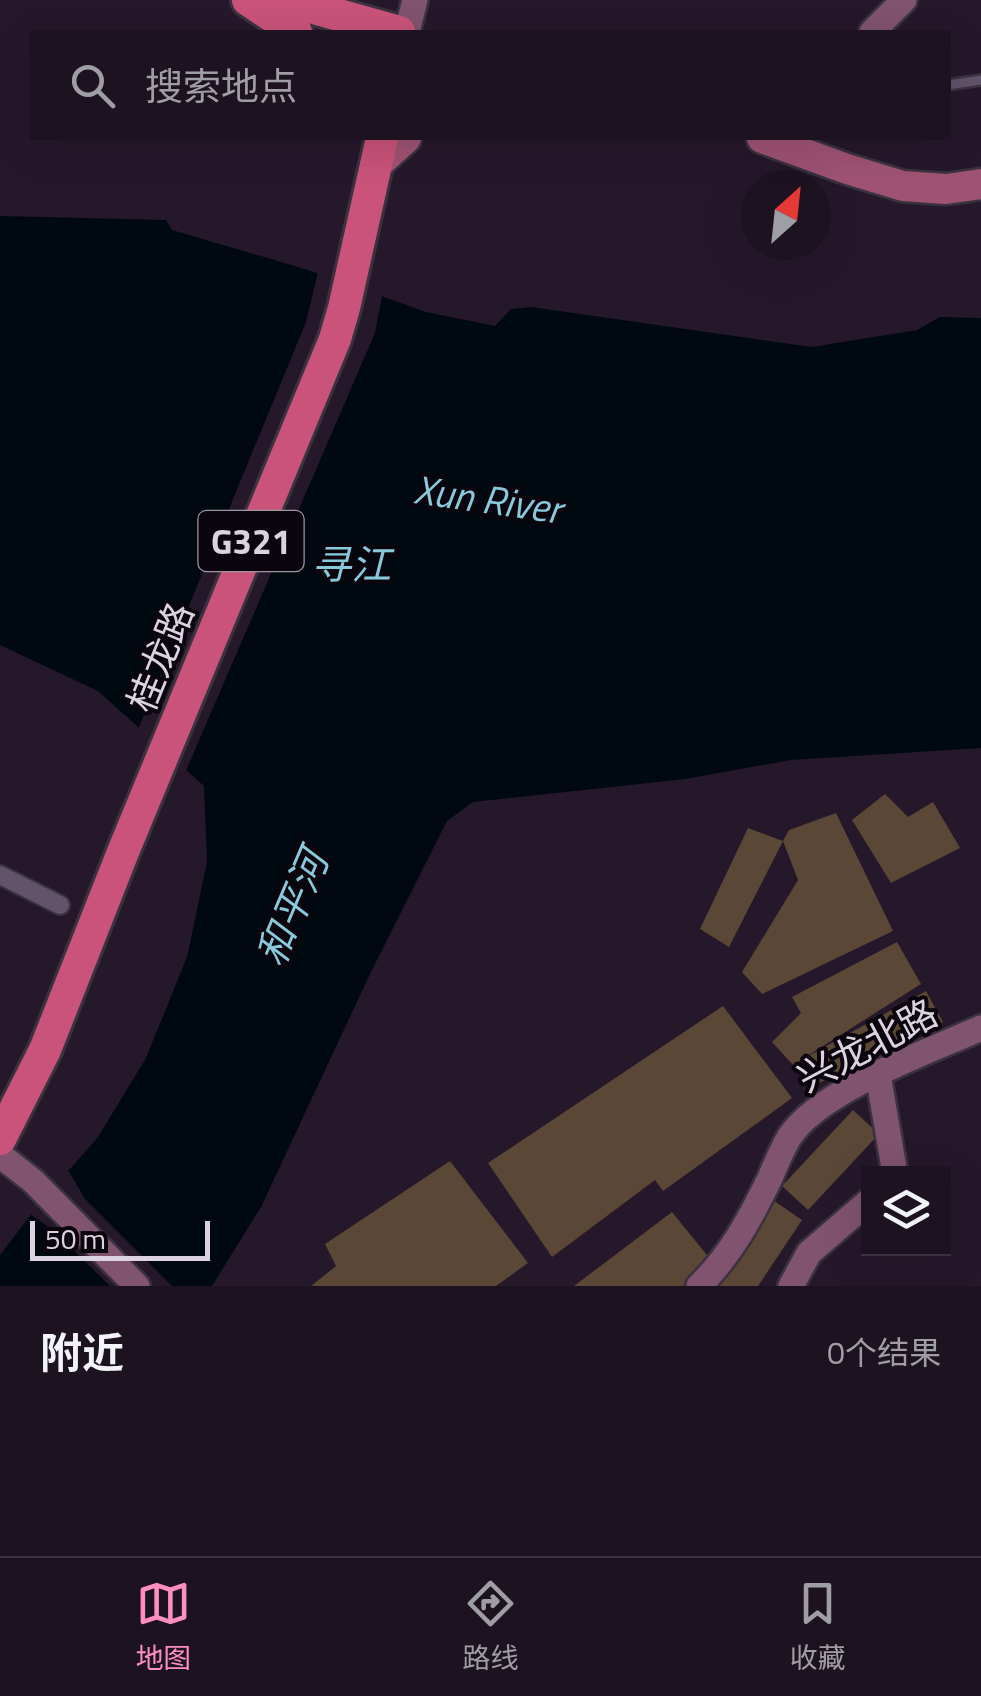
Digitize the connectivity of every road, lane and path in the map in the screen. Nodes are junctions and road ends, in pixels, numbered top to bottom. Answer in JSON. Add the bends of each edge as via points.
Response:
{"nodes":[{"id":1,"x":248,"y":0,"type":"edge"},
{"id":2,"x":286,"y":0,"type":"edge"},
{"id":3,"x":415,"y":0,"type":"edge"},
{"id":4,"x":904,"y":0,"type":"edge"},
{"id":5,"x":293,"y":30,"type":"edge"},
{"id":6,"x":396,"y":30,"type":"edge"},
{"id":7,"x":404,"y":30,"type":"edge"},
{"id":8,"x":874,"y":30,"type":"edge"},
{"id":9,"x":981,"y":80,"type":"edge"},
{"id":10,"x":951,"y":84,"type":"edge"},
{"id":11,"x":399,"y":140,"type":"edge"},
{"id":12,"x":777,"y":140,"type":"edge"},
{"id":13,"x":374,"y":147,"type":"edge"},
{"id":14,"x":981,"y":184,"type":"edge"},
{"id":15,"x":0,"y":875,"type":"edge"},
{"id":16,"x":60,"y":905,"type":"dead end"},
{"id":17,"x":981,"y":1028,"type":"edge"},
{"id":18,"x":878,"y":1074,"type":"junction"},
{"id":19,"x":0,"y":1139,"type":"edge"},
{"id":20,"x":0,"y":1155,"type":"edge"},
{"id":21,"x":894,"y":1166,"type":"edge"},
{"id":22,"x":861,"y":1208,"type":"edge"},
{"id":23,"x":137,"y":1286,"type":"edge"},
{"id":24,"x":699,"y":1286,"type":"edge"},
{"id":25,"x":790,"y":1286,"type":"edge"}],
"edges":[{"from":1,"to":5,"type":"highway"},
{"from":2,"to":6,"type":"highway"},
{"from":3,"to":7,"type":"main road"},
{"from":4,"to":8,"type":"main road"},
{"from":9,"to":10,"type":"lane"},
{"from":11,"to":13,"type":"main road"},
{"from":12,"to":14,"type":"main road","via":[[903,186]]},
{"from":13,"to":19,"type":"highway","name":"桂龙路","number":"G321","via":[[335,339],[45,1050]]},
{"from":15,"to":16,"type":"street"},
{"from":17,"to":18,"type":"main road","name":"兴龙北路"},
{"from":18,"to":21,"type":"main road"},
{"from":18,"to":24,"type":"main road","name":"兴龙北路","via":[[818,1107],[790,1136],[748,1224]]},
{"from":20,"to":23,"type":"main road"},
{"from":22,"to":25,"type":"main road","via":[[809,1253]]}]}
